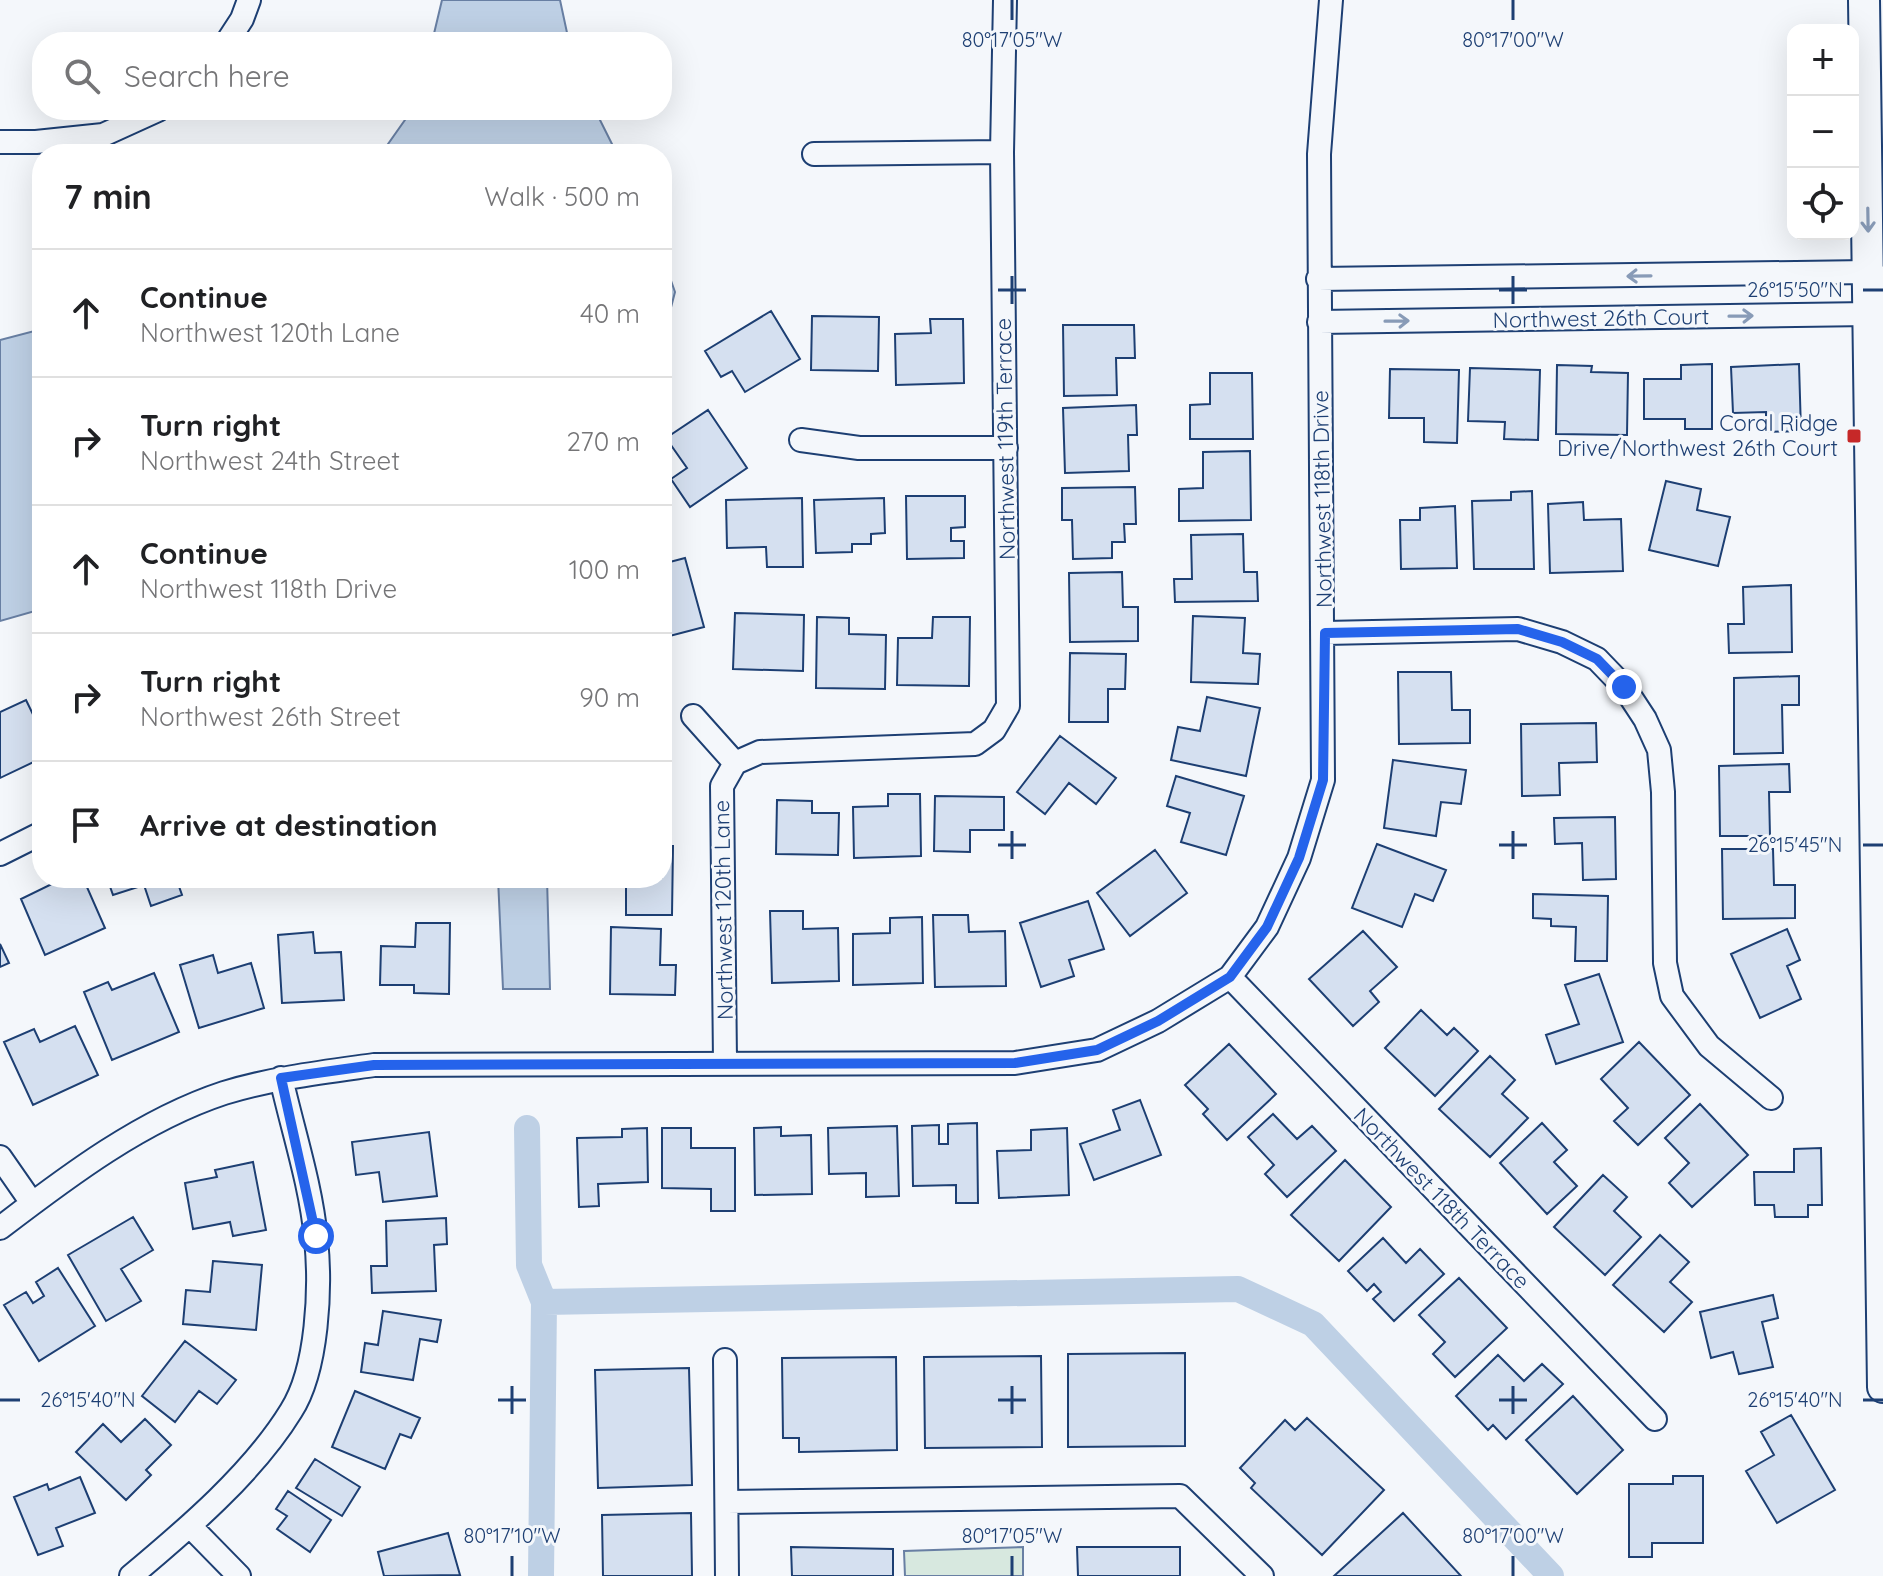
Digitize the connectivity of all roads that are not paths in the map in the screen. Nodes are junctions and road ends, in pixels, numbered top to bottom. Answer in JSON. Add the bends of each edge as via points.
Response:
{"nodes":[{"id":1,"x":249,"y":0,"type":"edge"},
{"id":2,"x":1005,"y":0,"type":"edge"},
{"id":3,"x":1331,"y":0,"type":"edge"},
{"id":4,"x":1864,"y":0,"type":"edge"},
{"id":5,"x":234,"y":32,"type":"edge"},
{"id":6,"x":136,"y":120,"type":"edge"},
{"id":7,"x":0,"y":142,"type":"edge"},
{"id":8,"x":1002,"y":152,"type":"junction"},
{"id":9,"x":814,"y":154,"type":"dead end"},
{"id":10,"x":1876,"y":276,"type":"edge"},
{"id":11,"x":1318,"y":279,"type":"junction"},
{"id":12,"x":1876,"y":311,"type":"edge"},
{"id":13,"x":1319,"y":322,"type":"junction"},
{"id":14,"x":801,"y":440,"type":"dead end"},
{"id":15,"x":1006,"y":448,"type":"junction"},
{"id":16,"x":1325,"y":633,"type":"junction"},
{"id":17,"x":693,"y":716,"type":"dead end"},
{"id":18,"x":735,"y":763,"type":"junction"},
{"id":19,"x":32,"y":838,"type":"edge"},
{"id":20,"x":0,"y":854,"type":"edge"},
{"id":21,"x":1230,"y":977,"type":"junction"},
{"id":22,"x":725,"y":1061,"type":"junction"},
{"id":23,"x":281,"y":1078,"type":"junction"},
{"id":24,"x":1771,"y":1098,"type":"dead end"},
{"id":25,"x":0,"y":1157,"type":"edge"},
{"id":26,"x":1882,"y":1198,"type":"edge"},
{"id":27,"x":32,"y":1203,"type":"junction"},
{"id":28,"x":0,"y":1228,"type":"edge"},
{"id":29,"x":725,"y":1360,"type":"dead end"},
{"id":30,"x":1883,"y":1387,"type":"edge"},
{"id":31,"x":1655,"y":1419,"type":"dead end"},
{"id":32,"x":727,"y":1502,"type":"junction"},
{"id":33,"x":190,"y":1526,"type":"junction"},
{"id":34,"x":131,"y":1576,"type":"edge"},
{"id":35,"x":239,"y":1576,"type":"edge"},
{"id":36,"x":727,"y":1576,"type":"edge"},
{"id":37,"x":1262,"y":1576,"type":"edge"}],
"edges":[{"from":1,"to":5,"type":"street"},
{"from":2,"to":8,"type":"street","name":"Northwest 119th Terrace"},
{"from":3,"to":11,"type":"street","name":"Northwest 118th Drive","via":[[1319,154]]},
{"from":4,"to":10,"type":"main road","one_way":true},
{"from":6,"to":7,"type":"street","via":[[103,135]]},
{"from":8,"to":9,"type":"street"},
{"from":8,"to":15,"type":"street","name":"Northwest 119th Terrace"},
{"from":10,"to":11,"type":"street","name":"Northwest 26th Court","one_way":true},
{"from":10,"to":12,"type":"main road"},
{"from":11,"to":13,"type":"street","name":"Northwest 118th Drive"},
{"from":13,"to":12,"type":"street","name":"Northwest 26th Court","one_way":true},
{"from":12,"to":26,"type":"main road"},
{"from":13,"to":16,"type":"street","name":"Northwest 118th Drive"},
{"from":14,"to":15,"type":"street","via":[[859,448]]},
{"from":15,"to":18,"type":"street","name":"Northwest 119th Terrace","via":[[1008,706],[994,730],[975,744],[760,752]]},
{"from":16,"to":21,"type":"street","name":"Northwest 118th Drive","via":[[1323,780],[1299,858],[1267,927]]},
{"from":16,"to":24,"type":"street","via":[[1518,629],[1597,659],[1624,687],[1659,750],[1665,963],[1672,996],[1709,1046]]},
{"from":17,"to":18,"type":"street"},
{"from":18,"to":22,"type":"street","name":"Northwest 120th Lane","via":[[722,786]]},
{"from":19,"to":20,"type":"street"},
{"from":21,"to":22,"type":"street","via":[[1097,1050],[1015,1063]]},
{"from":21,"to":31,"type":"street","name":"Northwest 118th Terrace"},
{"from":22,"to":23,"type":"street","via":[[374,1065]]},
{"from":23,"to":27,"type":"street","via":[[163,1119]]},
{"from":23,"to":33,"type":"street","via":[[316,1236],[320,1297],[312,1349],[293,1409]]},
{"from":25,"to":27,"type":"street"},
{"from":26,"to":30,"type":"main road"},
{"from":27,"to":28,"type":"street"},
{"from":29,"to":32,"type":"street"},
{"from":32,"to":36,"type":"street"},
{"from":32,"to":37,"type":"street","via":[[1180,1496]]},
{"from":33,"to":34,"type":"street"},
{"from":33,"to":35,"type":"street"}]}
